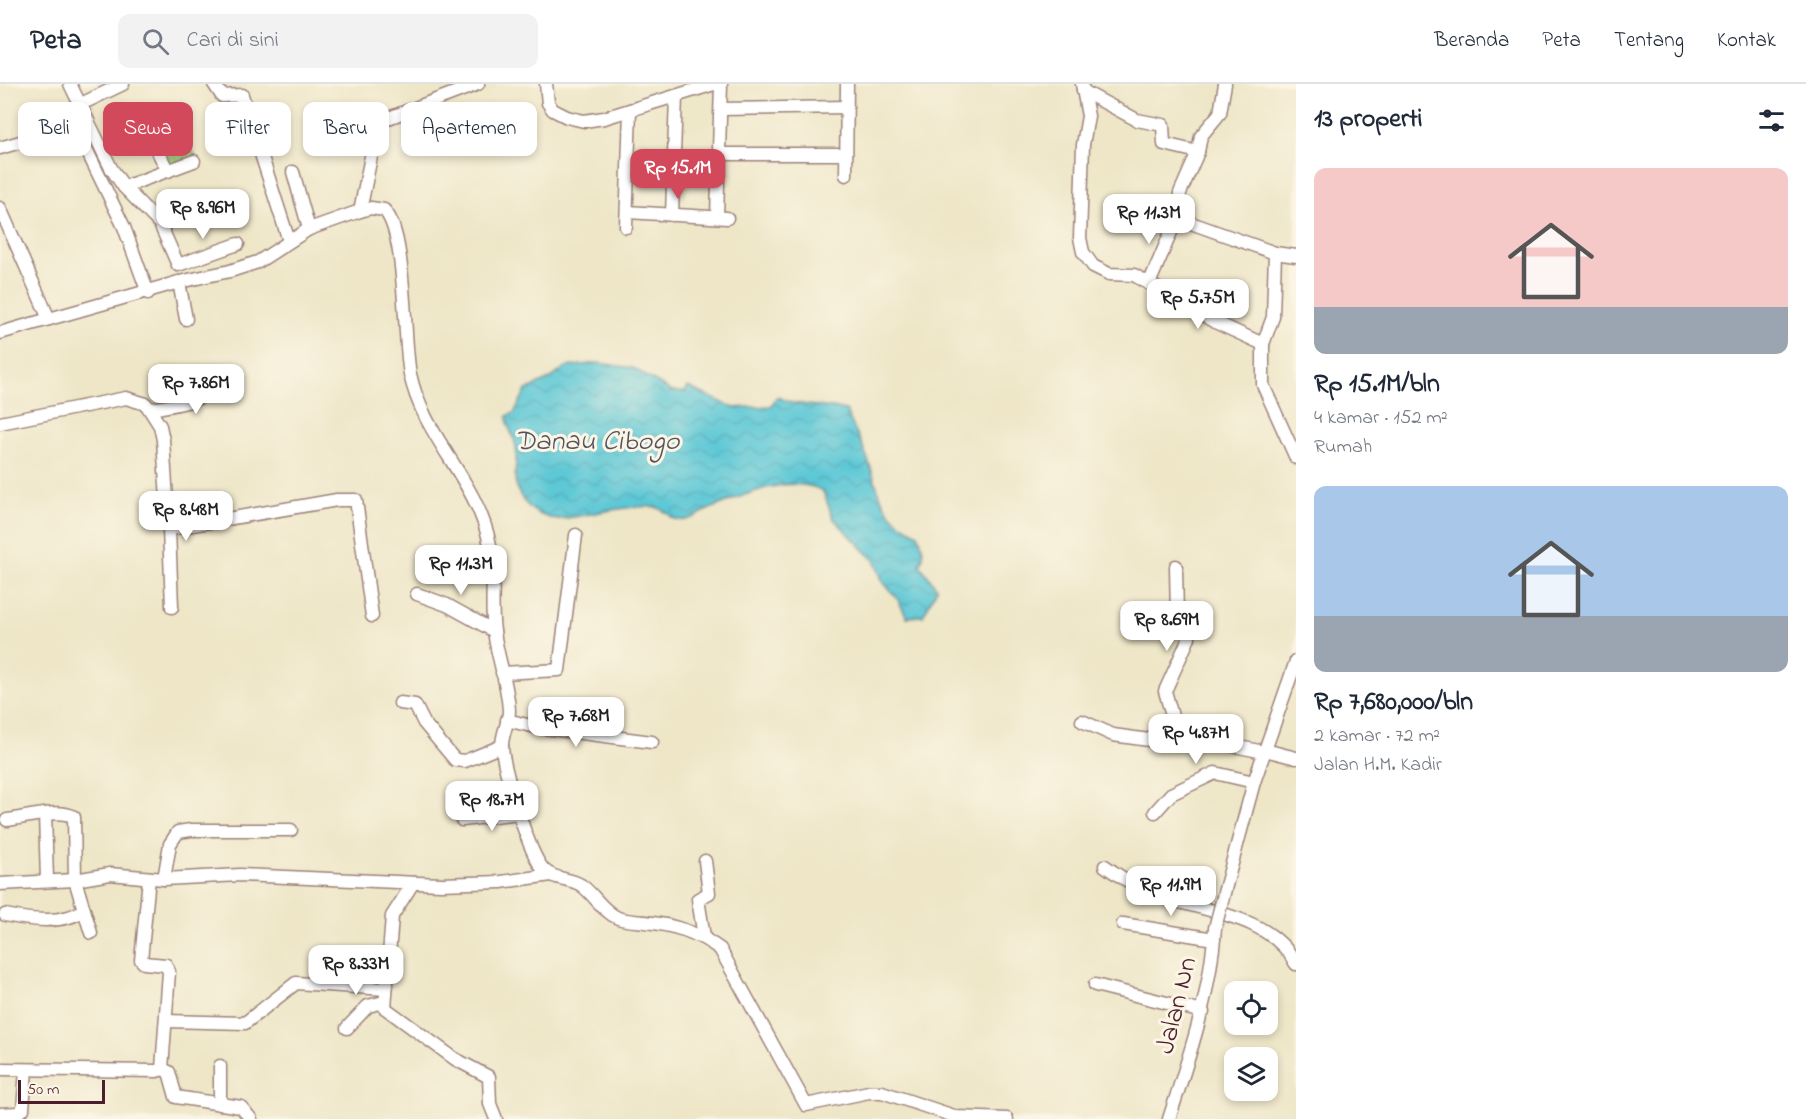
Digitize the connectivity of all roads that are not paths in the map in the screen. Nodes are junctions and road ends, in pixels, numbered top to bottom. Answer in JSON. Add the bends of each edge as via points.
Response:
{"nodes":[{"id":1,"x":70,"y":84,"type":"edge"},
{"id":2,"x":123,"y":84,"type":"edge"},
{"id":3,"x":214,"y":84,"type":"edge"},
{"id":4,"x":249,"y":84,"type":"edge"},
{"id":5,"x":478,"y":84,"type":"edge"},
{"id":6,"x":546,"y":84,"type":"edge"},
{"id":7,"x":714,"y":84,"type":"edge"},
{"id":8,"x":721,"y":84,"type":"edge"},
{"id":9,"x":847,"y":84,"type":"edge"},
{"id":10,"x":1225,"y":84,"type":"edge"},
{"id":11,"x":1083,"y":87,"type":"edge"},
{"id":12,"x":242,"y":95,"type":"junction"},
{"id":13,"x":676,"y":96,"type":"junction"},
{"id":14,"x":78,"y":102,"type":"edge"},
{"id":15,"x":85,"y":102,"type":"edge"},
{"id":16,"x":847,"y":107,"type":"junction"},
{"id":17,"x":721,"y":109,"type":"junction"},
{"id":18,"x":630,"y":110,"type":"junction"},
{"id":19,"x":91,"y":130,"type":"edge"},
{"id":20,"x":0,"y":148,"type":"edge"},
{"id":21,"x":1198,"y":152,"type":"junction"},
{"id":22,"x":718,"y":154,"type":"junction"},
{"id":23,"x":846,"y":154,"type":"junction"},
{"id":24,"x":160,"y":156,"type":"edge"},
{"id":25,"x":194,"y":161,"type":"dead end"},
{"id":26,"x":168,"y":171,"type":"junction"},
{"id":27,"x":293,"y":172,"type":"dead end"},
{"id":28,"x":846,"y":175,"type":"dead end"},
{"id":29,"x":124,"y":187,"type":"junction"},
{"id":30,"x":215,"y":202,"type":"dead end"},
{"id":31,"x":0,"y":208,"type":"edge"},
{"id":32,"x":360,"y":211,"type":"junction"},
{"id":33,"x":627,"y":212,"type":"junction"},
{"id":34,"x":672,"y":215,"type":"junction"},
{"id":35,"x":1177,"y":218,"type":"junction"},
{"id":36,"x":160,"y":224,"type":"junction"},
{"id":37,"x":626,"y":227,"type":"dead end"},
{"id":38,"x":309,"y":229,"type":"junction"},
{"id":39,"x":289,"y":241,"type":"junction"},
{"id":40,"x":238,"y":244,"type":"dead end"},
{"id":41,"x":1275,"y":253,"type":"junction"},
{"id":42,"x":1296,"y":256,"type":"edge"},
{"id":43,"x":179,"y":282,"type":"junction"},
{"id":44,"x":1149,"y":284,"type":"junction"},
{"id":45,"x":148,"y":292,"type":"junction"},
{"id":46,"x":49,"y":319,"type":"junction"},
{"id":47,"x":186,"y":319,"type":"dead end"},
{"id":48,"x":0,"y":333,"type":"edge"},
{"id":49,"x":1263,"y":344,"type":"junction"},
{"id":50,"x":221,"y":382,"type":"dead end"},
{"id":51,"x":151,"y":409,"type":"junction"},
{"id":52,"x":0,"y":423,"type":"edge"},
{"id":53,"x":1296,"y":458,"type":"edge"},
{"id":54,"x":169,"y":529,"type":"junction"},
{"id":55,"x":576,"y":535,"type":"dead end"},
{"id":56,"x":1176,"y":566,"type":"dead end"},
{"id":57,"x":417,"y":594,"type":"dead end"},
{"id":58,"x":172,"y":607,"type":"dead end"},
{"id":59,"x":372,"y":616,"type":"dead end"},
{"id":60,"x":494,"y":631,"type":"junction"},
{"id":61,"x":1296,"y":661,"type":"edge"},
{"id":62,"x":502,"y":673,"type":"junction"},
{"id":63,"x":400,"y":703,"type":"dead end"},
{"id":64,"x":507,"y":720,"type":"junction"},
{"id":65,"x":1082,"y":721,"type":"dead end"},
{"id":66,"x":1177,"y":734,"type":"junction"},
{"id":67,"x":652,"y":742,"type":"dead end"},
{"id":68,"x":502,"y":746,"type":"junction"},
{"id":69,"x":1265,"y":751,"type":"junction"},
{"id":70,"x":1296,"y":758,"type":"edge"},
{"id":71,"x":1254,"y":782,"type":"junction"},
{"id":72,"x":1155,"y":812,"type":"dead end"},
{"id":73,"x":519,"y":813,"type":"junction"},
{"id":74,"x":45,"y":814,"type":"junction"},
{"id":75,"x":7,"y":820,"type":"dead end"},
{"id":76,"x":462,"y":820,"type":"dead end"},
{"id":77,"x":291,"y":830,"type":"dead end"},
{"id":78,"x":705,"y":861,"type":"dead end"},
{"id":79,"x":1105,"y":866,"type":"dead end"},
{"id":80,"x":551,"y":875,"type":"junction"},
{"id":81,"x":149,"y":878,"type":"junction"},
{"id":82,"x":164,"y":879,"type":"junction"},
{"id":83,"x":47,"y":880,"type":"junction"},
{"id":84,"x":75,"y":880,"type":"junction"},
{"id":85,"x":413,"y":883,"type":"junction"},
{"id":86,"x":0,"y":884,"type":"edge"},
{"id":87,"x":84,"y":910,"type":"junction"},
{"id":88,"x":5,"y":915,"type":"dead end"},
{"id":89,"x":1124,"y":924,"type":"dead end"},
{"id":90,"x":91,"y":933,"type":"dead end"},
{"id":91,"x":1214,"y":933,"type":"junction"},
{"id":92,"x":704,"y":937,"type":"junction"},
{"id":93,"x":1296,"y":964,"type":"edge"},
{"id":94,"x":1095,"y":985,"type":"dead end"},
{"id":95,"x":386,"y":989,"type":"junction"},
{"id":96,"x":384,"y":1002,"type":"junction"},
{"id":97,"x":1203,"y":1012,"type":"junction"},
{"id":98,"x":166,"y":1021,"type":"junction"},
{"id":99,"x":347,"y":1028,"type":"dead end"},
{"id":100,"x":220,"y":1066,"type":"dead end"},
{"id":101,"x":0,"y":1069,"type":"edge"},
{"id":102,"x":162,"y":1069,"type":"junction"},
{"id":103,"x":26,"y":1070,"type":"junction"},
{"id":104,"x":220,"y":1104,"type":"junction"},
{"id":105,"x":806,"y":1105,"type":"junction"},
{"id":106,"x":0,"y":1114,"type":"edge"},
{"id":107,"x":250,"y":1119,"type":"edge"},
{"id":108,"x":496,"y":1119,"type":"edge"},
{"id":109,"x":805,"y":1119,"type":"edge"},
{"id":110,"x":1007,"y":1119,"type":"edge"},
{"id":111,"x":1169,"y":1119,"type":"edge"}],
"edges":[{"from":1,"to":14,"type":"street"},
{"from":2,"to":15,"type":"street"},
{"from":3,"to":12,"type":"street","via":[[222,96]]},
{"from":4,"to":12,"type":"street"},
{"from":5,"to":32,"type":"street","via":[[378,122]]},
{"from":6,"to":18,"type":"street","via":[[548,103],[567,117],[593,120]]},
{"from":7,"to":13,"type":"street"},
{"from":8,"to":17,"type":"street"},
{"from":9,"to":16,"type":"street"},
{"from":10,"to":21,"type":"street","via":[[1220,113],[1201,136]]},
{"from":11,"to":21,"type":"street","via":[[1137,120],[1163,124],[1164,144]]},
{"from":11,"to":44,"type":"street","via":[[1088,116],[1080,238],[1083,252],[1094,266],[1109,274],[1134,275]]},
{"from":12,"to":39,"type":"street"},
{"from":13,"to":18,"type":"street"},
{"from":13,"to":34,"type":"street"},
{"from":16,"to":17,"type":"street"},
{"from":16,"to":23,"type":"street"},
{"from":17,"to":22,"type":"street"},
{"from":18,"to":33,"type":"street"},
{"from":19,"to":29,"type":"street"},
{"from":20,"to":45,"type":"street","via":[[72,129],[124,227]]},
{"from":21,"to":35,"type":"street","via":[[1180,193]]},
{"from":22,"to":23,"type":"street"},
{"from":22,"to":34,"type":"street","via":[[722,218]]},
{"from":23,"to":28,"type":"street"},
{"from":24,"to":26,"type":"street"},
{"from":25,"to":26,"type":"street"},
{"from":26,"to":29,"type":"street"},
{"from":27,"to":38,"type":"street"},
{"from":29,"to":36,"type":"street"},
{"from":30,"to":36,"type":"street"},
{"from":31,"to":46,"type":"street"},
{"from":32,"to":38,"type":"street"},
{"from":32,"to":60,"type":"street","via":[[384,210],[392,221],[403,288],[410,373],[419,404],[465,480],[485,527],[492,559]]},
{"from":33,"to":34,"type":"street"},
{"from":33,"to":37,"type":"street"},
{"from":35,"to":41,"type":"street"},
{"from":35,"to":44,"type":"street"},
{"from":36,"to":40,"type":"street","via":[[178,265]]},
{"from":38,"to":39,"type":"street"},
{"from":39,"to":43,"type":"street","via":[[258,262]]},
{"from":41,"to":42,"type":"street"},
{"from":41,"to":49,"type":"street","via":[[1273,317]]},
{"from":43,"to":45,"type":"street"},
{"from":43,"to":47,"type":"street"},
{"from":44,"to":49,"type":"street"},
{"from":45,"to":46,"type":"street"},
{"from":46,"to":48,"type":"street"},
{"from":49,"to":53,"type":"street","via":[[1263,385]]},
{"from":50,"to":51,"type":"street","via":[[201,398]]},
{"from":51,"to":52,"type":"street","via":[[126,398]]},
{"from":51,"to":54,"type":"street","via":[[163,440]]},
{"from":54,"to":58,"type":"street"},
{"from":54,"to":59,"type":"street","via":[[356,500]]},
{"from":55,"to":62,"type":"street","via":[[559,670]]},
{"from":56,"to":66,"type":"street","via":[[1177,617],[1189,638],[1166,691]]},
{"from":57,"to":60,"type":"street","via":[[447,605]]},
{"from":60,"to":62,"type":"street"},
{"from":61,"to":69,"type":"street","name":"Jalan Nn"},
{"from":62,"to":64,"type":"street","via":[[509,710]]},
{"from":63,"to":68,"type":"street","via":[[415,705],[424,723],[455,760],[465,761]]},
{"from":64,"to":67,"type":"street","via":[[535,728]]},
{"from":64,"to":68,"type":"street"},
{"from":65,"to":66,"type":"street","via":[[1113,735],[1149,740],[1159,731]]},
{"from":66,"to":69,"type":"street"},
{"from":68,"to":73,"type":"street"},
{"from":69,"to":70,"type":"street"},
{"from":69,"to":71,"type":"street","name":"Jalan Nn"},
{"from":71,"to":72,"type":"street","via":[[1215,773],[1171,795]]},
{"from":71,"to":91,"type":"street","name":"Jalan Nn","bridge":true},
{"from":73,"to":76,"type":"street"},
{"from":73,"to":80,"type":"street","via":[[542,869]]},
{"from":74,"to":75,"type":"street"},
{"from":74,"to":83,"type":"street"},
{"from":74,"to":84,"type":"street","via":[[74,817]]},
{"from":77,"to":82,"type":"street","via":[[178,832],[170,844]]},
{"from":78,"to":92,"type":"street","via":[[709,893],[698,899]]},
{"from":79,"to":93,"type":"street","via":[[1141,889],[1255,925],[1275,939]]},
{"from":80,"to":85,"type":"street","via":[[501,882]]},
{"from":80,"to":92,"type":"street","via":[[583,886],[619,918],[686,929]]},
{"from":81,"to":82,"type":"street"},
{"from":81,"to":84,"type":"street","via":[[110,874]]},
{"from":81,"to":98,"type":"street","via":[[141,960],[168,967]]},
{"from":82,"to":85,"type":"street","via":[[240,876]]},
{"from":83,"to":84,"type":"street"},
{"from":83,"to":86,"type":"street"},
{"from":84,"to":87,"type":"street"},
{"from":85,"to":95,"type":"street","via":[[392,916]]},
{"from":87,"to":88,"type":"street","via":[[57,919]]},
{"from":87,"to":90,"type":"street"},
{"from":89,"to":91,"type":"street"},
{"from":91,"to":97,"type":"street","name":"Jalan Nn"},
{"from":92,"to":105,"type":"street","via":[[725,957]]},
{"from":94,"to":97,"type":"street"},
{"from":95,"to":96,"type":"street"},
{"from":95,"to":98,"type":"street","via":[[296,983],[245,1023]]},
{"from":96,"to":99,"type":"street","via":[[368,1006]]},
{"from":96,"to":108,"type":"street","via":[[387,1011],[455,1059],[489,1077],[490,1104]]},
{"from":97,"to":111,"type":"street","name":"Jalan Nn"},
{"from":98,"to":102,"type":"street"},
{"from":100,"to":104,"type":"street"},
{"from":101,"to":103,"type":"street"},
{"from":102,"to":103,"type":"street"},
{"from":102,"to":104,"type":"street","via":[[169,1072],[176,1097]]},
{"from":103,"to":106,"type":"street","via":[[23,1109]]},
{"from":104,"to":107,"type":"street","via":[[243,1108]]},
{"from":105,"to":109,"type":"street"},
{"from":105,"to":110,"type":"street","via":[[882,1092],[957,1117]]}]}
